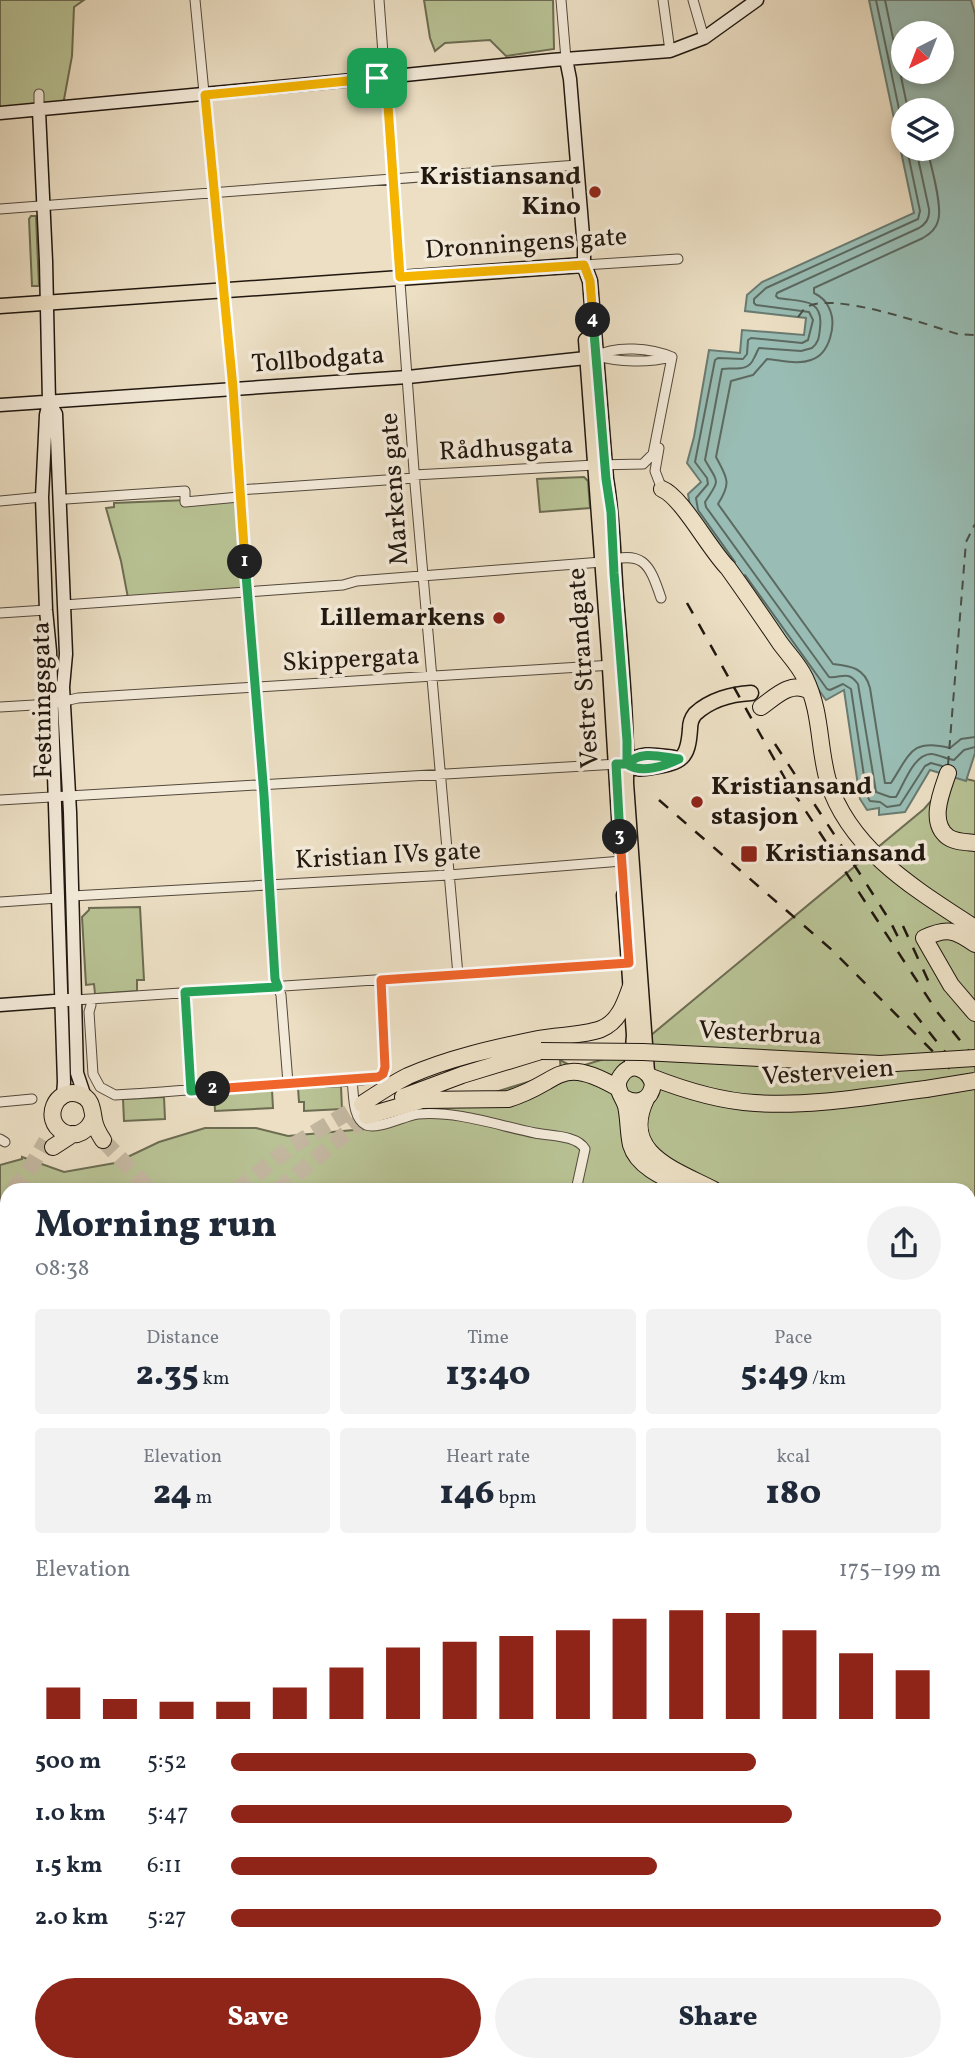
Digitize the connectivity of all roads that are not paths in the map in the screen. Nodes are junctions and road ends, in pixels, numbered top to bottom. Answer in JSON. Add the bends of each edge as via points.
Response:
{"nodes":[{"id":1,"x":195,"y":0,"type":"edge"},
{"id":2,"x":379,"y":0,"type":"edge"},
{"id":3,"x":561,"y":0,"type":"edge"},
{"id":4,"x":663,"y":0,"type":"edge"},
{"id":5,"x":694,"y":0,"type":"edge"},
{"id":6,"x":757,"y":0,"type":"edge"},
{"id":7,"x":704,"y":38,"type":"junction"},
{"id":8,"x":670,"y":51,"type":"junction"},
{"id":9,"x":566,"y":59,"type":"junction"},
{"id":10,"x":386,"y":77,"type":"junction"},
{"id":11,"x":39,"y":94,"type":"dead end"},
{"id":12,"x":205,"y":95,"type":"junction"},
{"id":13,"x":39,"y":111,"type":"junction"},
{"id":14,"x":0,"y":113,"type":"edge"},
{"id":15,"x":577,"y":165,"type":"junction"},
{"id":16,"x":393,"y":179,"type":"junction"},
{"id":17,"x":214,"y":193,"type":"junction"},
{"id":18,"x":43,"y":206,"type":"junction"},
{"id":19,"x":0,"y":209,"type":"edge"},
{"id":20,"x":678,"y":259,"type":"dead end"},
{"id":21,"x":584,"y":265,"type":"junction"},
{"id":22,"x":400,"y":277,"type":"junction"},
{"id":23,"x":224,"y":290,"type":"junction"},
{"id":24,"x":47,"y":302,"type":"junction"},
{"id":25,"x":0,"y":306,"type":"edge"},
{"id":26,"x":591,"y":357,"type":"junction"},
{"id":27,"x":671,"y":357,"type":"junction"},
{"id":28,"x":408,"y":377,"type":"junction"},
{"id":29,"x":233,"y":388,"type":"junction"},
{"id":30,"x":49,"y":402,"type":"junction"},
{"id":31,"x":0,"y":405,"type":"edge"},
{"id":32,"x":600,"y":465,"type":"junction"},
{"id":33,"x":414,"y":477,"type":"junction"},
{"id":34,"x":662,"y":489,"type":"joint"},
{"id":35,"x":239,"y":493,"type":"junction"},
{"id":36,"x":42,"y":497,"type":"junction"},
{"id":37,"x":66,"y":499,"type":"dead end"},
{"id":38,"x":0,"y":501,"type":"edge"},
{"id":39,"x":608,"y":560,"type":"junction"},
{"id":40,"x":423,"y":577,"type":"junction"},
{"id":41,"x":248,"y":593,"type":"junction"},
{"id":42,"x":661,"y":598,"type":"dead end"},
{"id":43,"x":64,"y":606,"type":"junction"},
{"id":44,"x":46,"y":610,"type":"junction"},
{"id":45,"x":0,"y":613,"type":"edge"},
{"id":46,"x":615,"y":665,"type":"junction"},
{"id":47,"x":432,"y":676,"type":"junction"},
{"id":48,"x":255,"y":687,"type":"junction"},
{"id":49,"x":808,"y":690,"type":"junction"},
{"id":50,"x":756,"y":700,"type":"joint"},
{"id":51,"x":57,"y":703,"type":"junction"},
{"id":52,"x":0,"y":707,"type":"edge"},
{"id":53,"x":621,"y":764,"type":"junction"},
{"id":54,"x":948,"y":773,"type":"dead end"},
{"id":55,"x":440,"y":776,"type":"junction"},
{"id":56,"x":263,"y":786,"type":"junction"},
{"id":57,"x":61,"y":797,"type":"junction"},
{"id":58,"x":0,"y":800,"type":"edge"},
{"id":59,"x":975,"y":843,"type":"edge"},
{"id":60,"x":622,"y":861,"type":"junction"},
{"id":61,"x":449,"y":875,"type":"junction"},
{"id":62,"x":270,"y":884,"type":"junction"},
{"id":63,"x":72,"y":896,"type":"junction"},
{"id":64,"x":58,"y":898,"type":"junction"},
{"id":65,"x":0,"y":902,"type":"edge"},
{"id":66,"x":975,"y":928,"type":"edge"},
{"id":67,"x":975,"y":944,"type":"edge"},
{"id":68,"x":629,"y":963,"type":"junction"},
{"id":69,"x":458,"y":975,"type":"junction"},
{"id":70,"x":381,"y":980,"type":"junction"},
{"id":71,"x":631,"y":986,"type":"junction"},
{"id":72,"x":278,"y":987,"type":"junction"},
{"id":73,"x":185,"y":992,"type":"junction"},
{"id":74,"x":69,"y":1000,"type":"junction"},
{"id":75,"x":0,"y":1005,"type":"edge"},
{"id":76,"x":91,"y":1005,"type":"dead end"},
{"id":77,"x":975,"y":1013,"type":"edge"},
{"id":78,"x":580,"y":1033,"type":"junction"},
{"id":79,"x":975,"y":1058,"type":"edge"},
{"id":80,"x":629,"y":1069,"type":"junction"},
{"id":81,"x":649,"y":1075,"type":"junction"},
{"id":82,"x":352,"y":1080,"type":"junction"},
{"id":83,"x":975,"y":1081,"type":"edge"},
{"id":84,"x":288,"y":1083,"type":"junction"},
{"id":85,"x":685,"y":1090,"type":"junction"},
{"id":86,"x":191,"y":1091,"type":"junction"},
{"id":87,"x":621,"y":1093,"type":"junction"},
{"id":88,"x":63,"y":1096,"type":"junction"},
{"id":89,"x":85,"y":1097,"type":"junction"},
{"id":90,"x":648,"y":1097,"type":"junction"},
{"id":91,"x":32,"y":1099,"type":"dead end"},
{"id":92,"x":0,"y":1102,"type":"edge"},
{"id":93,"x":365,"y":1110,"type":"junction"},
{"id":94,"x":93,"y":1118,"type":"junction"},
{"id":95,"x":54,"y":1120,"type":"junction"},
{"id":96,"x":76,"y":1134,"type":"junction"},
{"id":97,"x":578,"y":1183,"type":"edge"},
{"id":98,"x":678,"y":1183,"type":"edge"},
{"id":99,"x":701,"y":1183,"type":"edge"}],
"edges":[{"from":1,"to":12,"type":"street"},
{"from":2,"to":10,"type":"street","name":"Markens gate"},
{"from":3,"to":9,"type":"street"},
{"from":4,"to":8,"type":"street"},
{"from":5,"to":7,"type":"street"},
{"from":6,"to":7,"type":"main road"},
{"from":7,"to":8,"type":"main road"},
{"from":8,"to":9,"type":"main road"},
{"from":9,"to":10,"type":"main road"},
{"from":9,"to":15,"type":"main road","name":"Vestre Strandgate"},
{"from":10,"to":12,"type":"main road"},
{"from":10,"to":16,"type":"street","name":"Markens gate"},
{"from":11,"to":13,"type":"street","name":"Festningsgata"},
{"from":12,"to":13,"type":"main road"},
{"from":12,"to":17,"type":"street"},
{"from":13,"to":14,"type":"main road"},
{"from":13,"to":18,"type":"main road","name":"Festningsgata"},
{"from":15,"to":16,"type":"street"},
{"from":15,"to":21,"type":"main road","name":"Vestre Strandgate"},
{"from":16,"to":17,"type":"street"},
{"from":16,"to":22,"type":"street","name":"Markens gate"},
{"from":17,"to":18,"type":"street"},
{"from":17,"to":23,"type":"street"},
{"from":18,"to":19,"type":"street"},
{"from":18,"to":24,"type":"main road","name":"Festningsgata"},
{"from":20,"to":21,"type":"street","name":"Dronningens gate"},
{"from":21,"to":22,"type":"main road","name":"Dronningens gate"},
{"from":21,"to":26,"type":"main road","name":"Vestre Strandgate","via":[[581,281]]},
{"from":22,"to":23,"type":"main road","name":"Dronningens gate"},
{"from":22,"to":28,"type":"street","name":"Markens gate"},
{"from":23,"to":24,"type":"main road","name":"Dronningens gate"},
{"from":23,"to":29,"type":"street"},
{"from":24,"to":25,"type":"main road","name":"Dronningens gate"},
{"from":24,"to":30,"type":"main road","name":"Festningsgata"},
{"from":26,"to":27,"type":"street","name":"Tollbodgata","via":[[656,361]]},
{"from":26,"to":28,"type":"main road","name":"Tollbodgata"},
{"from":26,"to":32,"type":"main road","name":"Vestre Strandgate"},
{"from":27,"to":32,"type":"street","name":"Rådhusgata","via":[[653,454],[643,464]]},
{"from":27,"to":34,"type":"street","via":[[672,377],[655,471]]},
{"from":28,"to":29,"type":"main road","name":"Tollbodgata"},
{"from":28,"to":33,"type":"street","name":"Markens gate"},
{"from":29,"to":30,"type":"main road","name":"Tollbodgata"},
{"from":29,"to":35,"type":"street"},
{"from":30,"to":31,"type":"main road","name":"Tollbodgata"},
{"from":30,"to":36,"type":"main road","name":"Festningsgata"},
{"from":30,"to":43,"type":"main road","name":"Festningsgata","via":[[56,414]]},
{"from":32,"to":33,"type":"street","name":"Rådhusgata"},
{"from":32,"to":39,"type":"main road","name":"Vestre Strandgate"},
{"from":33,"to":35,"type":"street","name":"Rådhusgata"},
{"from":33,"to":40,"type":"street","name":"Markens gate"},
{"from":34,"to":49,"type":"highway","via":[[674,496],[729,568],[805,678]]},
{"from":35,"to":37,"type":"street","name":"Rådhusgata","via":[[185,502],[185,491]]},
{"from":35,"to":41,"type":"street"},
{"from":36,"to":38,"type":"street"},
{"from":36,"to":44,"type":"main road","name":"Festningsgata"},
{"from":39,"to":40,"type":"street"},
{"from":39,"to":42,"type":"street","via":[[631,556],[644,561]]},
{"from":39,"to":46,"type":"main road","name":"Vestre Strandgate"},
{"from":40,"to":41,"type":"street"},
{"from":40,"to":47,"type":"street","name":"Markens gate"},
{"from":41,"to":43,"type":"street"},
{"from":41,"to":48,"type":"street"},
{"from":43,"to":51,"type":"main road","name":"Festningsgata","via":[[66,654]]},
{"from":44,"to":45,"type":"street"},
{"from":44,"to":51,"type":"main road","name":"Festningsgata"},
{"from":46,"to":47,"type":"street","name":"Skippergata"},
{"from":46,"to":53,"type":"main road","name":"Vestre Strandgate"},
{"from":47,"to":48,"type":"street","name":"Skippergata"},
{"from":47,"to":55,"type":"street","name":"Markens gate"},
{"from":48,"to":51,"type":"street","name":"Skippergata"},
{"from":48,"to":56,"type":"street"},
{"from":49,"to":50,"type":"highway","via":[[792,687]]},
{"from":49,"to":66,"type":"highway","via":[[817,712],[827,778],[860,837],[888,869]]},
{"from":50,"to":53,"type":"main road","name":"Vestre Strandgate","via":[[728,695],[695,714],[687,752],[679,759],[644,755]]},
{"from":51,"to":52,"type":"street","name":"Skippergata"},
{"from":51,"to":57,"type":"main road","name":"Festningsgata"},
{"from":53,"to":55,"type":"street"},
{"from":53,"to":60,"type":"main road","name":"Vestre Strandgate"},
{"from":53,"to":81,"type":"main road","name":"Vestre Strandgate"},
{"from":54,"to":59,"type":"highway","via":[[938,821],[949,838]]},
{"from":55,"to":56,"type":"street"},
{"from":55,"to":61,"type":"street","name":"Markens gate"},
{"from":56,"to":57,"type":"street"},
{"from":56,"to":62,"type":"street"},
{"from":57,"to":58,"type":"street"},
{"from":57,"to":63,"type":"main road","name":"Festningsgata"},
{"from":57,"to":64,"type":"main road","name":"Festningsgata"},
{"from":60,"to":61,"type":"street","name":"Kristian IVs gate"},
{"from":60,"to":68,"type":"main road","name":"Vestre Strandgate"},
{"from":61,"to":62,"type":"street","name":"Kristian IVs gate"},
{"from":61,"to":69,"type":"street","name":"Markens gate"},
{"from":62,"to":63,"type":"street","name":"Kristian IVs gate"},
{"from":62,"to":72,"type":"street"},
{"from":63,"to":74,"type":"main road","name":"Festningsgata"},
{"from":64,"to":65,"type":"street"},
{"from":64,"to":74,"type":"main road","name":"Festningsgata"},
{"from":67,"to":77,"type":"highway","via":[[954,931],[924,938],[951,985]]},
{"from":68,"to":69,"type":"street"},
{"from":68,"to":71,"type":"main road","name":"Vestre Strandgate"},
{"from":69,"to":70,"type":"street"},
{"from":70,"to":72,"type":"street"},
{"from":70,"to":82,"type":"street","via":[[383,1074]]},
{"from":71,"to":78,"type":"highway","via":[[625,1005],[610,1024]]},
{"from":71,"to":80,"type":"main road","name":"Vestre Strandgate","via":[[634,1035]]},
{"from":72,"to":73,"type":"street"},
{"from":72,"to":84,"type":"street"},
{"from":73,"to":74,"type":"street"},
{"from":73,"to":86,"type":"street"},
{"from":74,"to":75,"type":"main road"},
{"from":74,"to":88,"type":"main road"},
{"from":74,"to":89,"type":"main road"},
{"from":76,"to":86,"type":"street","via":[[93,1074],[100,1087],[115,1095]]},
{"from":78,"to":80,"type":"highway","via":[[598,1041]]},
{"from":78,"to":93,"type":"highway","via":[[447,1062],[390,1086]]},
{"from":79,"to":93,"type":"highway","name":"Vesterbrua","bridge":true,"via":[[880,1064],[541,1051]]},
{"from":80,"to":81,"type":"highway","via":[[640,1068]]},
{"from":80,"to":87,"type":"highway","via":[[619,1078]]},
{"from":81,"to":85,"type":"highway","name":"Vesterveien"},
{"from":81,"to":90,"type":"highway","via":[[653,1084]]},
{"from":82,"to":84,"type":"street"},
{"from":82,"to":97,"type":"street","via":[[357,1116],[367,1125],[375,1127],[416,1114],[446,1114],[578,1142],[585,1149]]},
{"from":83,"to":85,"type":"highway","name":"Vesterveien","bridge":true,"via":[[787,1104],[752,1103]]},
{"from":84,"to":86,"type":"street"},
{"from":85,"to":90,"type":"highway","name":"Vesterveien"},
{"from":87,"to":90,"type":"highway","via":[[634,1102]]},
{"from":87,"to":93,"type":"highway","via":[[596,1076],[566,1071],[508,1099],[422,1100]]},
{"from":87,"to":98,"type":"highway","via":[[638,1158]]},
{"from":88,"to":89,"type":"highway"},
{"from":88,"to":95,"type":"highway","via":[[55,1104]]},
{"from":89,"to":94,"type":"highway","via":[[93,1108]]},
{"from":90,"to":99,"type":"highway","via":[[639,1125],[647,1150]]},
{"from":91,"to":92,"type":"street"},
{"from":94,"to":96,"type":"highway","via":[[87,1129]]},
{"from":94,"to":96,"type":"highway","via":[[100,1142]]},
{"from":95,"to":96,"type":"highway","via":[[60,1129]]},
{"from":95,"to":96,"type":"highway","via":[[50,1144]]}]}
